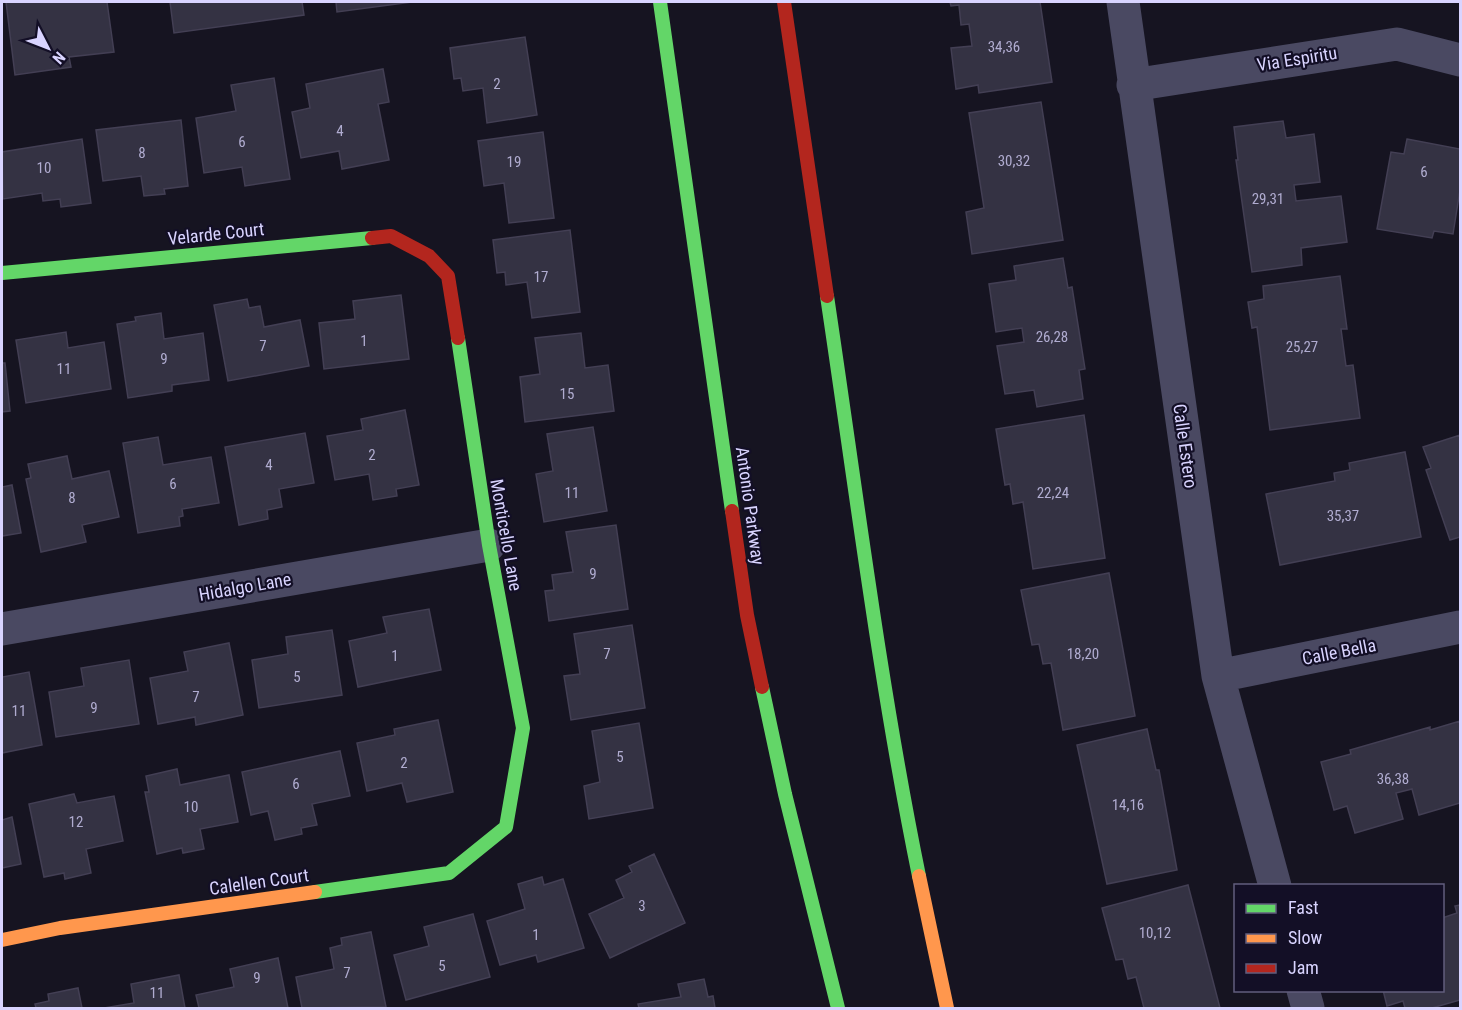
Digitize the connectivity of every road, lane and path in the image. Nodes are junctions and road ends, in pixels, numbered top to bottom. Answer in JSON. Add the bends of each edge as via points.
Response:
{"nodes":[{"id":1,"x":660,"y":2,"type":"edge"},
{"id":2,"x":784,"y":2,"type":"edge"},
{"id":3,"x":1123,"y":2,"type":"edge"},
{"id":4,"x":1461,"y":60,"type":"edge"},
{"id":5,"x":1133,"y":85,"type":"junction"},
{"id":6,"x":429,"y":256,"type":"joint"},
{"id":7,"x":2,"y":273,"type":"edge"},
{"id":8,"x":489,"y":545,"type":"junction"},
{"id":9,"x":1461,"y":627,"type":"edge"},
{"id":10,"x":2,"y":629,"type":"edge"},
{"id":11,"x":1218,"y":676,"type":"junction"},
{"id":12,"x":506,"y":827,"type":"joint"},
{"id":13,"x":1275,"y":884,"type":"edge"},
{"id":14,"x":2,"y":940,"type":"edge"},
{"id":15,"x":1304,"y":992,"type":"edge"},
{"id":16,"x":838,"y":1008,"type":"edge"},
{"id":17,"x":947,"y":1008,"type":"edge"},
{"id":18,"x":1308,"y":1008,"type":"edge"}],
"edges":[{"from":1,"to":16,"type":"main road","name":"Antonio Parkway","via":[[747,615],[785,794]]},
{"from":2,"to":17,"type":"main road","via":[[907,816]]},
{"from":3,"to":5,"type":"street","name":"Calle Estero"},
{"from":4,"to":5,"type":"street","name":"Via Espiritu","via":[[1397,44]]},
{"from":5,"to":11,"type":"street","name":"Calle Estero"},
{"from":6,"to":7,"type":"main road","name":"Velarde Court","via":[[391,236]]},
{"from":6,"to":8,"type":"main road","name":"Monticello Lane","via":[[448,276]]},
{"from":8,"to":10,"type":"street","name":"Hidalgo Lane"},
{"from":8,"to":12,"type":"main road","name":"Monticello Lane","via":[[523,728]]},
{"from":9,"to":11,"type":"street","name":"Calle Bella"},
{"from":11,"to":13,"type":"street","name":"Calle Estero"},
{"from":12,"to":14,"type":"main road","name":"Calellen Court","via":[[450,873],[60,928]]},
{"from":15,"to":18,"type":"street"}]}
